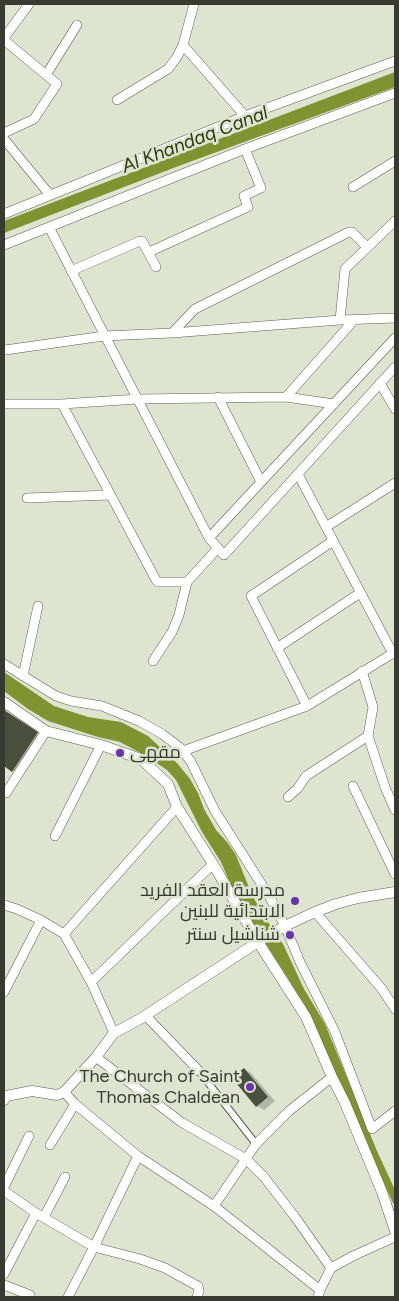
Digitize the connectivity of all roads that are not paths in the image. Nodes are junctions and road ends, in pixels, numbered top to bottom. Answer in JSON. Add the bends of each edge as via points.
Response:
{"nodes":[{"id":1,"x":29,"y":4,"type":"edge"},
{"id":2,"x":194,"y":4,"type":"edge"},
{"id":3,"x":77,"y":25,"type":"dead end"},
{"id":4,"x":4,"y":39,"type":"edge"},
{"id":5,"x":183,"y":46,"type":"junction"},
{"id":6,"x":395,"y":61,"type":"edge"},
{"id":7,"x":46,"y":75,"type":"junction"},
{"id":8,"x":395,"y":92,"type":"edge"},
{"id":9,"x":117,"y":100,"type":"dead end"},
{"id":10,"x":245,"y":116,"type":"junction"},
{"id":11,"x":4,"y":133,"type":"edge"},
{"id":12,"x":4,"y":139,"type":"edge"},
{"id":13,"x":245,"y":149,"type":"junction"},
{"id":14,"x":395,"y":161,"type":"edge"},
{"id":15,"x":353,"y":187,"type":"dead end"},
{"id":16,"x":50,"y":195,"type":"junction"},
{"id":17,"x":4,"y":214,"type":"edge"},
{"id":18,"x":395,"y":221,"type":"edge"},
{"id":19,"x":49,"y":227,"type":"junction"},
{"id":20,"x":4,"y":245,"type":"edge"},
{"id":21,"x":367,"y":247,"type":"junction"},
{"id":22,"x":149,"y":252,"type":"junction"},
{"id":23,"x":156,"y":267,"type":"dead end"},
{"id":24,"x":71,"y":271,"type":"junction"},
{"id":25,"x":395,"y":318,"type":"edge"},
{"id":26,"x":355,"y":319,"type":"junction"},
{"id":27,"x":340,"y":320,"type":"junction"},
{"id":28,"x":172,"y":333,"type":"junction"},
{"id":29,"x":104,"y":336,"type":"junction"},
{"id":30,"x":395,"y":338,"type":"edge"},
{"id":31,"x":5,"y":350,"type":"dead end"},
{"id":32,"x":395,"y":367,"type":"edge"},
{"id":33,"x":380,"y":383,"type":"junction"},
{"id":34,"x":218,"y":397,"type":"junction"},
{"id":35,"x":286,"y":397,"type":"junction"},
{"id":36,"x":138,"y":399,"type":"junction"},
{"id":37,"x":4,"y":404,"type":"edge"},
{"id":38,"x":62,"y":404,"type":"junction"},
{"id":39,"x":334,"y":404,"type":"junction"},
{"id":40,"x":395,"y":409,"type":"edge"},
{"id":41,"x":298,"y":474,"type":"junction"},
{"id":42,"x":261,"y":482,"type":"junction"},
{"id":43,"x":395,"y":483,"type":"edge"},
{"id":44,"x":110,"y":495,"type":"junction"},
{"id":45,"x":27,"y":498,"type":"dead end"},
{"id":46,"x":326,"y":527,"type":"junction"},
{"id":47,"x":209,"y":538,"type":"junction"},
{"id":48,"x":333,"y":541,"type":"junction"},
{"id":49,"x":221,"y":551,"type":"junction"},
{"id":50,"x":187,"y":582,"type":"junction"},
{"id":51,"x":360,"y":593,"type":"junction"},
{"id":52,"x":38,"y":606,"type":"dead end"},
{"id":53,"x":278,"y":648,"type":"junction"},
{"id":54,"x":394,"y":653,"type":"edge"},
{"id":55,"x":153,"y":662,"type":"dead end"},
{"id":56,"x":4,"y":664,"type":"edge"},
{"id":57,"x":362,"y":672,"type":"junction"},
{"id":58,"x":23,"y":676,"type":"junction"},
{"id":59,"x":4,"y":702,"type":"edge"},
{"id":60,"x":307,"y":706,"type":"junction"},
{"id":61,"x":46,"y":731,"type":"junction"},
{"id":62,"x":368,"y":736,"type":"junction"},
{"id":63,"x":101,"y":745,"type":"junction"},
{"id":64,"x":183,"y":751,"type":"junction"},
{"id":65,"x":353,"y":786,"type":"dead end"},
{"id":66,"x":6,"y":793,"type":"dead end"},
{"id":67,"x":288,"y":797,"type":"dead end"},
{"id":68,"x":177,"y":807,"type":"junction"},
{"id":69,"x":395,"y":810,"type":"edge"},
{"id":70,"x":55,"y":836,"type":"dead end"},
{"id":71,"x":212,"y":864,"type":"junction"},
{"id":72,"x":395,"y":874,"type":"edge"},
{"id":73,"x":395,"y":892,"type":"edge"},
{"id":74,"x":4,"y":905,"type":"edge"},
{"id":75,"x":315,"y":912,"type":"junction"},
{"id":76,"x":41,"y":920,"type":"junction"},
{"id":77,"x":283,"y":927,"type":"junction"},
{"id":78,"x":64,"y":934,"type":"junction"},
{"id":79,"x":259,"y":941,"type":"junction"},
{"id":80,"x":91,"y":982,"type":"junction"},
{"id":81,"x":4,"y":992,"type":"edge"},
{"id":82,"x":395,"y":1009,"type":"edge"},
{"id":83,"x":146,"y":1016,"type":"junction"},
{"id":84,"x":114,"y":1033,"type":"junction"},
{"id":85,"x":96,"y":1057,"type":"junction"},
{"id":86,"x":199,"y":1071,"type":"joint"},
{"id":87,"x":332,"y":1077,"type":"junction"},
{"id":88,"x":64,"y":1092,"type":"junction"},
{"id":89,"x":4,"y":1097,"type":"edge"},
{"id":90,"x":75,"y":1104,"type":"junction"},
{"id":91,"x":395,"y":1111,"type":"edge"},
{"id":92,"x":29,"y":1136,"type":"dead end"},
{"id":93,"x":256,"y":1144,"type":"junction"},
{"id":94,"x":50,"y":1145,"type":"dead end"},
{"id":95,"x":138,"y":1156,"type":"junction"},
{"id":96,"x":246,"y":1159,"type":"junction"},
{"id":97,"x":65,"y":1177,"type":"dead end"},
{"id":98,"x":4,"y":1189,"type":"edge"},
{"id":99,"x":214,"y":1206,"type":"junction"},
{"id":100,"x":40,"y":1215,"type":"junction"},
{"id":101,"x":395,"y":1231,"type":"edge"},
{"id":102,"x":395,"y":1237,"type":"edge"},
{"id":103,"x":94,"y":1247,"type":"junction"},
{"id":104,"x":332,"y":1268,"type":"junction"},
{"id":105,"x":4,"y":1274,"type":"edge"},
{"id":106,"x":4,"y":1285,"type":"edge"},
{"id":107,"x":319,"y":1294,"type":"edge"},
{"id":108,"x":30,"y":1295,"type":"dead end"},
{"id":109,"x":70,"y":1297,"type":"edge"},
{"id":110,"x":197,"y":1297,"type":"edge"}],
"edges":[{"from":1,"to":4,"type":"street"},
{"from":2,"to":5,"type":"street"},
{"from":3,"to":7,"type":"street"},
{"from":4,"to":7,"type":"street"},
{"from":5,"to":9,"type":"street","via":[[168,69]]},
{"from":5,"to":10,"type":"street"},
{"from":6,"to":10,"type":"street"},
{"from":7,"to":11,"type":"street","via":[[57,84],[34,119]]},
{"from":8,"to":13,"type":"street"},
{"from":10,"to":16,"type":"street"},
{"from":12,"to":16,"type":"street"},
{"from":13,"to":19,"type":"street"},
{"from":13,"to":22,"type":"street","via":[[261,188],[244,196],[248,207]]},
{"from":14,"to":15,"type":"street"},
{"from":16,"to":17,"type":"street"},
{"from":18,"to":21,"type":"street"},
{"from":19,"to":20,"type":"street"},
{"from":19,"to":24,"type":"street"},
{"from":21,"to":27,"type":"street","via":[[345,270]]},
{"from":21,"to":28,"type":"street","via":[[349,232],[194,309]]},
{"from":22,"to":23,"type":"street"},
{"from":22,"to":24,"type":"street","via":[[140,241]]},
{"from":24,"to":29,"type":"street"},
{"from":25,"to":26,"type":"street"},
{"from":26,"to":27,"type":"street"},
{"from":26,"to":35,"type":"street"},
{"from":27,"to":28,"type":"street"},
{"from":28,"to":29,"type":"street"},
{"from":29,"to":31,"type":"street"},
{"from":29,"to":36,"type":"street"},
{"from":30,"to":39,"type":"street"},
{"from":32,"to":33,"type":"street"},
{"from":33,"to":40,"type":"street"},
{"from":33,"to":41,"type":"street"},
{"from":34,"to":35,"type":"street"},
{"from":34,"to":36,"type":"street"},
{"from":34,"to":42,"type":"street"},
{"from":35,"to":39,"type":"street"},
{"from":36,"to":38,"type":"street"},
{"from":36,"to":47,"type":"street"},
{"from":37,"to":38,"type":"street"},
{"from":38,"to":44,"type":"street"},
{"from":39,"to":42,"type":"street"},
{"from":41,"to":46,"type":"street"},
{"from":41,"to":49,"type":"street"},
{"from":42,"to":47,"type":"street"},
{"from":43,"to":46,"type":"street"},
{"from":44,"to":45,"type":"street"},
{"from":44,"to":50,"type":"street","via":[[156,580]]},
{"from":46,"to":48,"type":"street"},
{"from":47,"to":49,"type":"street"},
{"from":48,"to":51,"type":"street"},
{"from":48,"to":53,"type":"street","via":[[250,596]]},
{"from":49,"to":50,"type":"street"},
{"from":50,"to":55,"type":"street","via":[[172,632]]},
{"from":51,"to":53,"type":"street"},
{"from":51,"to":54,"type":"street"},
{"from":52,"to":58,"type":"street"},
{"from":53,"to":60,"type":"street"},
{"from":54,"to":57,"type":"street"},
{"from":56,"to":58,"type":"street"},
{"from":57,"to":60,"type":"street"},
{"from":57,"to":62,"type":"street","via":[[373,707]]},
{"from":58,"to":64,"type":"street","via":[[56,696],[102,706],[139,721]]},
{"from":59,"to":61,"type":"street"},
{"from":60,"to":64,"type":"street"},
{"from":61,"to":63,"type":"street"},
{"from":61,"to":66,"type":"street"},
{"from":62,"to":67,"type":"street","via":[[306,776]]},
{"from":62,"to":69,"type":"street"},
{"from":63,"to":68,"type":"street","via":[[140,759],[168,784]]},
{"from":63,"to":70,"type":"street"},
{"from":64,"to":77,"type":"street","via":[[215,811],[269,896]]},
{"from":65,"to":72,"type":"street"},
{"from":68,"to":71,"type":"street"},
{"from":68,"to":78,"type":"street"},
{"from":71,"to":79,"type":"street"},
{"from":71,"to":80,"type":"street"},
{"from":73,"to":75,"type":"street","via":[[358,898]]},
{"from":74,"to":76,"type":"street"},
{"from":75,"to":77,"type":"street"},
{"from":75,"to":82,"type":"street","via":[[382,989]]},
{"from":76,"to":78,"type":"street"},
{"from":76,"to":81,"type":"street"},
{"from":77,"to":79,"type":"street"},
{"from":77,"to":91,"type":"street","via":[[335,1032],[372,1129]]},
{"from":78,"to":80,"type":"street"},
{"from":79,"to":83,"type":"street"},
{"from":79,"to":87,"type":"street","via":[[306,1018]]},
{"from":80,"to":84,"type":"street"},
{"from":83,"to":84,"type":"street"},
{"from":83,"to":86,"type":"street"},
{"from":84,"to":85,"type":"street"},
{"from":85,"to":88,"type":"street"},
{"from":85,"to":96,"type":"street","via":[[181,1122]]},
{"from":86,"to":93,"type":"street"},
{"from":87,"to":93,"type":"street","via":[[289,1111]]},
{"from":87,"to":101,"type":"street","via":[[382,1192]]},
{"from":88,"to":89,"type":"street","via":[[57,1095],[32,1091]]},
{"from":88,"to":90,"type":"street"},
{"from":90,"to":94,"type":"street"},
{"from":90,"to":95,"type":"street"},
{"from":92,"to":98,"type":"street"},
{"from":93,"to":96,"type":"street"},
{"from":95,"to":99,"type":"street"},
{"from":95,"to":103,"type":"street"},
{"from":96,"to":99,"type":"street"},
{"from":96,"to":104,"type":"street","via":[[264,1177]]},
{"from":97,"to":100,"type":"street"},
{"from":98,"to":100,"type":"street"},
{"from":99,"to":107,"type":"street"},
{"from":100,"to":103,"type":"street"},
{"from":100,"to":105,"type":"street"},
{"from":102,"to":104,"type":"street"},
{"from":103,"to":109,"type":"street"},
{"from":103,"to":110,"type":"street","via":[[164,1268],[198,1286]]},
{"from":104,"to":107,"type":"street"},
{"from":106,"to":108,"type":"street"}]}
